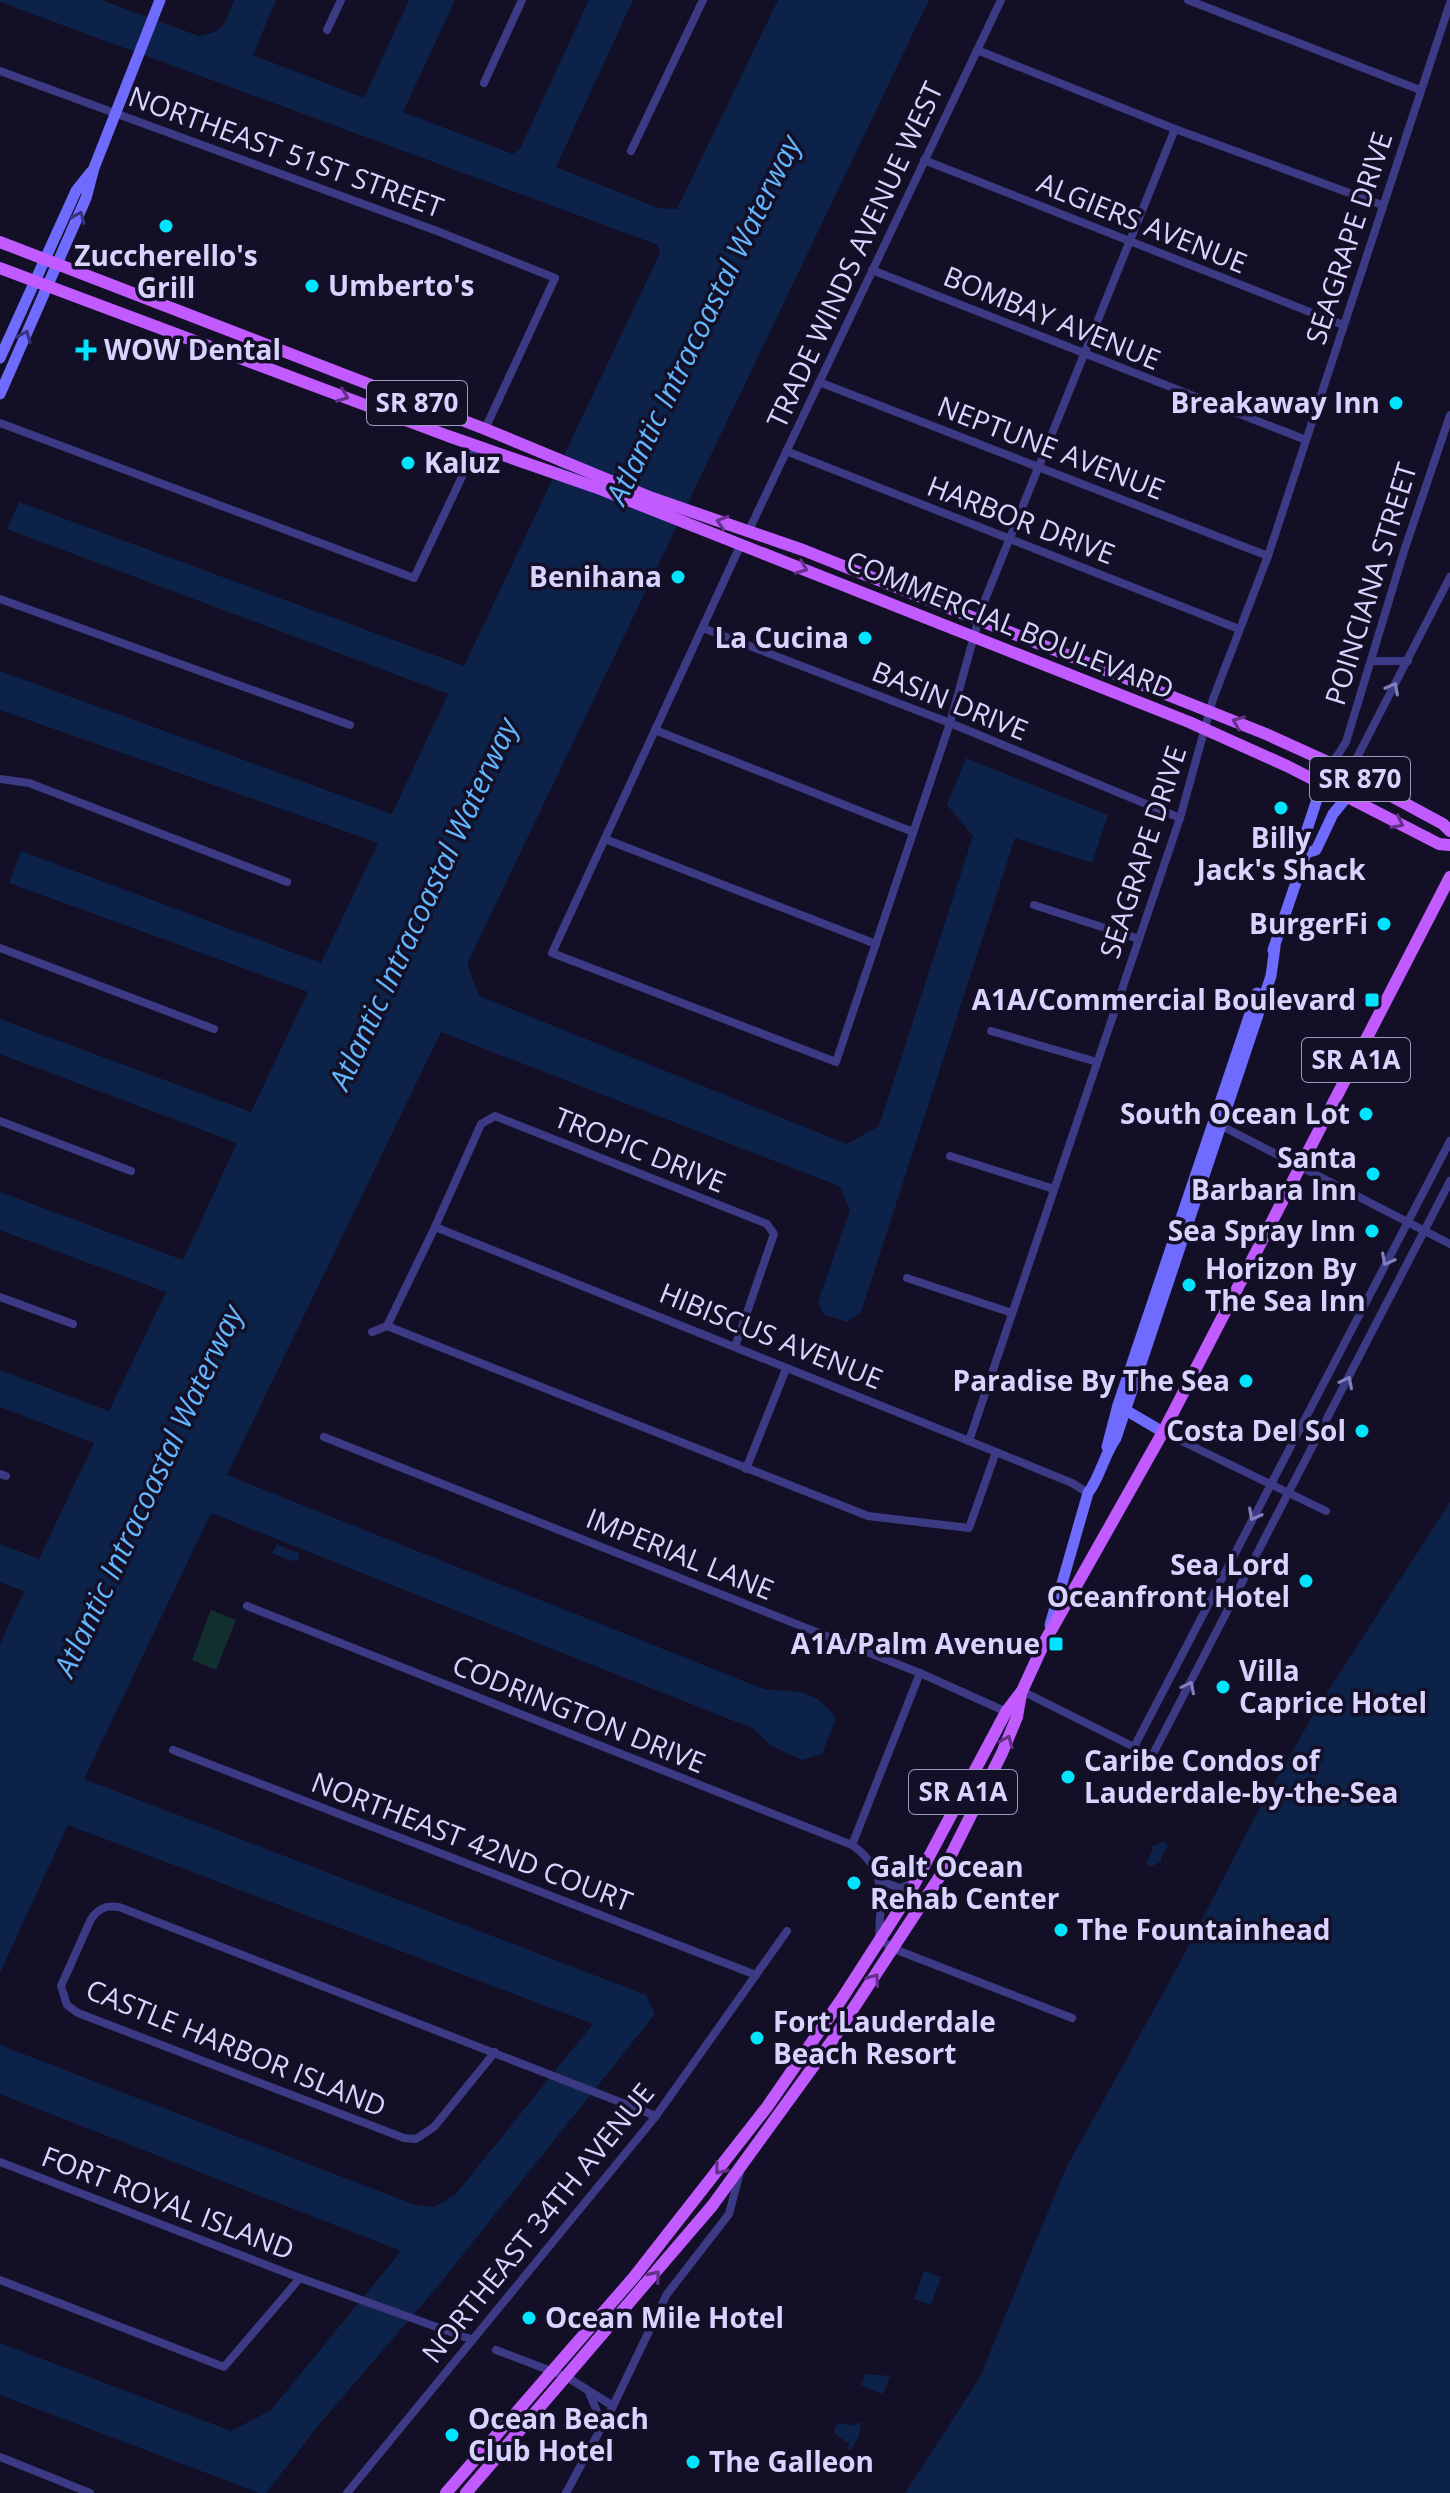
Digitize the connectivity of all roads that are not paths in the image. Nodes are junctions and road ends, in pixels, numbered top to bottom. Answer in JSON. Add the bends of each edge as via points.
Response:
{"nodes":[{"id":1,"x":341,"y":0,"type":"edge"},
{"id":2,"x":522,"y":0,"type":"edge"},
{"id":3,"x":703,"y":0,"type":"edge"},
{"id":4,"x":1001,"y":0,"type":"edge"},
{"id":5,"x":1188,"y":0,"type":"edge"},
{"id":6,"x":1450,"y":3,"type":"edge"},
{"id":7,"x":158,"y":6,"type":"edge"},
{"id":8,"x":327,"y":30,"type":"dead end"},
{"id":9,"x":977,"y":50,"type":"junction"},
{"id":10,"x":0,"y":71,"type":"edge"},
{"id":11,"x":484,"y":83,"type":"dead end"},
{"id":12,"x":1420,"y":90,"type":"junction"},
{"id":13,"x":116,"y":113,"type":"junction"},
{"id":14,"x":1175,"y":129,"type":"junction"},
{"id":15,"x":631,"y":151,"type":"dead end"},
{"id":16,"x":924,"y":160,"type":"junction"},
{"id":17,"x":1382,"y":205,"type":"junction"},
{"id":18,"x":0,"y":242,"type":"edge"},
{"id":19,"x":1129,"y":242,"type":"junction"},
{"id":20,"x":52,"y":261,"type":"junction"},
{"id":21,"x":0,"y":268,"type":"edge"},
{"id":22,"x":872,"y":270,"type":"junction"},
{"id":23,"x":41,"y":284,"type":"junction"},
{"id":24,"x":1343,"y":325,"type":"junction"},
{"id":25,"x":267,"y":344,"type":"junction"},
{"id":26,"x":288,"y":352,"type":"junction"},
{"id":27,"x":235,"y":355,"type":"junction"},
{"id":28,"x":1083,"y":355,"type":"junction"},
{"id":29,"x":0,"y":358,"type":"edge"},
{"id":30,"x":261,"y":365,"type":"junction"},
{"id":31,"x":819,"y":382,"type":"junction"},
{"id":32,"x":0,"y":394,"type":"edge"},
{"id":33,"x":1450,"y":415,"type":"edge"},
{"id":34,"x":0,"y":423,"type":"edge"},
{"id":35,"x":485,"y":429,"type":"junction"},
{"id":36,"x":448,"y":436,"type":"junction"},
{"id":37,"x":1306,"y":440,"type":"junction"},
{"id":38,"x":477,"y":445,"type":"junction"},
{"id":39,"x":786,"y":451,"type":"junction"},
{"id":40,"x":545,"y":462,"type":"junction"},
{"id":41,"x":1038,"y":466,"type":"junction"},
{"id":42,"x":694,"y":519,"type":"junction"},
{"id":43,"x":749,"y":530,"type":"junction"},
{"id":44,"x":767,"y":536,"type":"junction"},
{"id":45,"x":1008,"y":538,"type":"junction"},
{"id":46,"x":741,"y":544,"type":"junction"},
{"id":47,"x":1268,"y":556,"type":"junction"},
{"id":48,"x":1450,"y":577,"type":"edge"},
{"id":49,"x":0,"y":599,"type":"edge"},
{"id":50,"x":979,"y":619,"type":"junction"},
{"id":51,"x":703,"y":628,"type":"junction"},
{"id":52,"x":1239,"y":629,"type":"junction"},
{"id":53,"x":975,"y":637,"type":"junction"},
{"id":54,"x":1372,"y":661,"type":"junction"},
{"id":55,"x":1408,"y":661,"type":"junction"},
{"id":56,"x":1209,"y":711,"type":"junction"},
{"id":57,"x":950,"y":723,"type":"junction"},
{"id":58,"x":350,"y":725,"type":"dead end"},
{"id":59,"x":1205,"y":729,"type":"junction"},
{"id":60,"x":655,"y":730,"type":"junction"},
{"id":61,"x":1348,"y":736,"type":"junction"},
{"id":62,"x":1368,"y":741,"type":"junction"},
{"id":63,"x":1332,"y":764,"type":"junction"},
{"id":64,"x":1349,"y":773,"type":"junction"},
{"id":65,"x":0,"y":779,"type":"edge"},
{"id":66,"x":1322,"y":784,"type":"junction"},
{"id":67,"x":1347,"y":797,"type":"junction"},
{"id":68,"x":1180,"y":818,"type":"junction"},
{"id":69,"x":1450,"y":831,"type":"edge"},
{"id":70,"x":913,"y":832,"type":"junction"},
{"id":71,"x":605,"y":839,"type":"junction"},
{"id":72,"x":1450,"y":845,"type":"edge"},
{"id":73,"x":1306,"y":853,"type":"junction"},
{"id":74,"x":1450,"y":877,"type":"edge"},
{"id":75,"x":287,"y":882,"type":"dead end"},
{"id":76,"x":1034,"y":905,"type":"dead end"},
{"id":77,"x":1139,"y":939,"type":"junction"},
{"id":78,"x":876,"y":944,"type":"junction"},
{"id":79,"x":0,"y":948,"type":"edge"},
{"id":80,"x":214,"y":1029,"type":"dead end"},
{"id":81,"x":991,"y":1031,"type":"dead end"},
{"id":82,"x":1097,"y":1062,"type":"junction"},
{"id":83,"x":0,"y":1121,"type":"edge"},
{"id":84,"x":1218,"y":1124,"type":"junction"},
{"id":85,"x":1450,"y":1141,"type":"edge"},
{"id":86,"x":950,"y":1156,"type":"dead end"},
{"id":87,"x":1301,"y":1166,"type":"junction"},
{"id":88,"x":131,"y":1171,"type":"dead end"},
{"id":89,"x":1450,"y":1181,"type":"edge"},
{"id":90,"x":1054,"y":1189,"type":"junction"},
{"id":91,"x":1407,"y":1222,"type":"junction"},
{"id":92,"x":435,"y":1227,"type":"junction"},
{"id":93,"x":1425,"y":1231,"type":"junction"},
{"id":94,"x":1450,"y":1244,"type":"edge"},
{"id":95,"x":907,"y":1278,"type":"dead end"},
{"id":96,"x":0,"y":1297,"type":"edge"},
{"id":97,"x":1012,"y":1313,"type":"junction"},
{"id":98,"x":73,"y":1324,"type":"dead end"},
{"id":99,"x":387,"y":1326,"type":"junction"},
{"id":100,"x":372,"y":1332,"type":"dead end"},
{"id":101,"x":735,"y":1347,"type":"junction"},
{"id":102,"x":786,"y":1369,"type":"junction"},
{"id":103,"x":1135,"y":1384,"type":"junction"},
{"id":104,"x":1122,"y":1408,"type":"junction"},
{"id":105,"x":1146,"y":1421,"type":"junction"},
{"id":106,"x":1163,"y":1432,"type":"junction"},
{"id":107,"x":324,"y":1437,"type":"dead end"},
{"id":108,"x":969,"y":1441,"type":"junction"},
{"id":109,"x":996,"y":1452,"type":"junction"},
{"id":110,"x":746,"y":1469,"type":"junction"},
{"id":111,"x":1270,"y":1484,"type":"junction"},
{"id":112,"x":1088,"y":1493,"type":"junction"},
{"id":113,"x":1289,"y":1494,"type":"junction"},
{"id":114,"x":1326,"y":1511,"type":"dead end"},
{"id":115,"x":247,"y":1606,"type":"dead end"},
{"id":116,"x":1045,"y":1641,"type":"junction"},
{"id":117,"x":920,"y":1673,"type":"junction"},
{"id":118,"x":1022,"y":1691,"type":"junction"},
{"id":119,"x":1012,"y":1714,"type":"junction"},
{"id":120,"x":1134,"y":1747,"type":"junction"},
{"id":121,"x":173,"y":1750,"type":"dead end"},
{"id":122,"x":852,"y":1845,"type":"junction"},
{"id":123,"x":880,"y":1881,"type":"junction"},
{"id":124,"x":916,"y":1882,"type":"junction"},
{"id":125,"x":787,"y":1931,"type":"dead end"},
{"id":126,"x":879,"y":1939,"type":"junction"},
{"id":127,"x":894,"y":1949,"type":"junction"},
{"id":128,"x":756,"y":1975,"type":"junction"},
{"id":129,"x":1072,"y":2018,"type":"dead end"},
{"id":130,"x":495,"y":2052,"type":"junction"},
{"id":131,"x":656,"y":2116,"type":"junction"},
{"id":132,"x":0,"y":2162,"type":"edge"},
{"id":133,"x":741,"y":2168,"type":"junction"},
{"id":134,"x":300,"y":2278,"type":"junction"},
{"id":135,"x":0,"y":2280,"type":"edge"},
{"id":136,"x":473,"y":2340,"type":"junction"},
{"id":137,"x":496,"y":2350,"type":"dead end"},
{"id":138,"x":551,"y":2372,"type":"junction"},
{"id":139,"x":567,"y":2377,"type":"junction"},
{"id":140,"x":588,"y":2390,"type":"junction"},
{"id":141,"x":613,"y":2406,"type":"junction"},
{"id":142,"x":600,"y":2429,"type":"junction"},
{"id":143,"x":0,"y":2457,"type":"edge"},
{"id":144,"x":90,"y":2493,"type":"edge"},
{"id":145,"x":347,"y":2493,"type":"edge"},
{"id":146,"x":446,"y":2493,"type":"edge"},
{"id":147,"x":466,"y":2493,"type":"edge"},
{"id":148,"x":566,"y":2493,"type":"edge"}],
"edges":[{"from":1,"to":8,"type":"street"},
{"from":2,"to":11,"type":"street"},
{"from":3,"to":15,"type":"street"},
{"from":4,"to":9,"type":"street","name":"TRADE WINDS AVENUE WEST"},
{"from":5,"to":12,"type":"street"},
{"from":6,"to":12,"type":"street","name":"SEAGRAPE DRIVE"},
{"from":7,"to":13,"type":"street"},
{"from":9,"to":14,"type":"street"},
{"from":9,"to":16,"type":"street","name":"TRADE WINDS AVENUE WEST"},
{"from":10,"to":13,"type":"street","name":"NORTHEAST 51ST STREET"},
{"from":12,"to":17,"type":"street","name":"SEAGRAPE DRIVE"},
{"from":13,"to":20,"type":"street","via":[[94,168],[76,191]]},
{"from":13,"to":35,"type":"street","name":"NORTHEAST 51ST STREET","via":[[555,278]]},
{"from":14,"to":17,"type":"street"},
{"from":14,"to":19,"type":"street"},
{"from":16,"to":19,"type":"street","name":"ALGIERS AVENUE"},
{"from":16,"to":22,"type":"street","name":"TRADE WINDS AVENUE WEST"},
{"from":17,"to":24,"type":"street","name":"SEAGRAPE DRIVE"},
{"from":18,"to":20,"type":"main road","number":"SR 870"},
{"from":19,"to":24,"type":"street","name":"ALGIERS AVENUE"},
{"from":19,"to":28,"type":"street"},
{"from":20,"to":23,"type":"street"},
{"from":20,"to":25,"type":"main road","number":"SR 870"},
{"from":21,"to":23,"type":"main road","number":"SR 870"},
{"from":22,"to":28,"type":"street","name":"BOMBAY AVENUE"},
{"from":22,"to":31,"type":"street","name":"TRADE WINDS AVENUE WEST"},
{"from":23,"to":27,"type":"main road","number":"SR 870"},
{"from":23,"to":29,"type":"street"},
{"from":32,"to":23,"type":"street","one_way":true},
{"from":24,"to":37,"type":"street","name":"SEAGRAPE DRIVE"},
{"from":25,"to":26,"type":"main road","number":"SR 870"},
{"from":25,"to":27,"type":"main road","via":[[253,354]]},
{"from":26,"to":30,"type":"main road"},
{"from":26,"to":35,"type":"main road","number":"SR 870"},
{"from":27,"to":30,"type":"main road","number":"SR 870"},
{"from":28,"to":37,"type":"street","name":"BOMBAY AVENUE"},
{"from":28,"to":41,"type":"street"},
{"from":30,"to":36,"type":"main road","number":"SR 870","one_way":true},
{"from":31,"to":39,"type":"street","name":"TRADE WINDS AVENUE WEST"},
{"from":31,"to":41,"type":"street","name":"NEPTUNE AVENUE"},
{"from":33,"to":54,"type":"street","name":"POINCIANA STREET"},
{"from":34,"to":38,"type":"street","via":[[414,578]]},
{"from":35,"to":36,"type":"main road"},
{"from":35,"to":40,"type":"main road","number":"SR 870"},
{"from":36,"to":38,"type":"main road","number":"SR 870"},
{"from":37,"to":47,"type":"street","name":"SEAGRAPE DRIVE"},
{"from":38,"to":40,"type":"main road","number":"SR 870"},
{"from":39,"to":43,"type":"street","name":"TRADE WINDS AVENUE WEST"},
{"from":39,"to":45,"type":"street","name":"HARBOR DRIVE"},
{"from":40,"to":42,"type":"main road","name":"COMMERCIAL BOULEVARD","number":"SR 870"},
{"from":41,"to":45,"type":"street"},
{"from":41,"to":47,"type":"street","name":"NEPTUNE AVENUE"},
{"from":43,"to":42,"type":"main road","name":"COMMERCIAL BOULEVARD","number":"SR 870","one_way":true},
{"from":42,"to":46,"type":"main road","name":"COMMERCIAL BOULEVARD","number":"SR 870"},
{"from":43,"to":44,"type":"main road","name":"COMMERCIAL BOULEVARD","number":"SR 870"},
{"from":44,"to":46,"type":"main road"},
{"from":44,"to":50,"type":"main road","name":"COMMERCIAL BOULEVARD","number":"SR 870"},
{"from":45,"to":50,"type":"street"},
{"from":45,"to":52,"type":"street","name":"HARBOR DRIVE"},
{"from":46,"to":51,"type":"street"},
{"from":46,"to":53,"type":"main road","name":"COMMERCIAL BOULEVARD","number":"SR 870","one_way":true},
{"from":47,"to":52,"type":"street","name":"SEAGRAPE DRIVE"},
{"from":48,"to":55,"type":"street"},
{"from":49,"to":58,"type":"street"},
{"from":50,"to":53,"type":"street"},
{"from":50,"to":56,"type":"main road","name":"COMMERCIAL BOULEVARD","number":"SR 870"},
{"from":51,"to":57,"type":"street","name":"BASIN DRIVE"},
{"from":51,"to":60,"type":"street"},
{"from":52,"to":56,"type":"street","name":"SEAGRAPE DRIVE"},
{"from":53,"to":57,"type":"street"},
{"from":53,"to":59,"type":"main road","name":"COMMERCIAL BOULEVARD","number":"SR 870"},
{"from":54,"to":55,"type":"street"},
{"from":54,"to":61,"type":"street","name":"POINCIANA STREET"},
{"from":62,"to":55,"type":"street","one_way":true},
{"from":56,"to":59,"type":"street","name":"SEAGRAPE DRIVE"},
{"from":63,"to":56,"type":"main road","name":"COMMERCIAL BOULEVARD","number":"SR 870","one_way":true},
{"from":57,"to":68,"type":"street","name":"BASIN DRIVE"},
{"from":57,"to":70,"type":"street"},
{"from":59,"to":66,"type":"main road","name":"COMMERCIAL BOULEVARD","number":"SR 870"},
{"from":59,"to":68,"type":"street","name":"SEAGRAPE DRIVE"},
{"from":60,"to":70,"type":"street"},
{"from":60,"to":71,"type":"street"},
{"from":61,"to":62,"type":"street"},
{"from":61,"to":63,"type":"street","name":"POINCIANA STREET"},
{"from":62,"to":64,"type":"street"},
{"from":63,"to":64,"type":"main road","name":"COMMERCIAL BOULEVARD","number":"SR 870"},
{"from":64,"to":66,"type":"main road"},
{"from":64,"to":69,"type":"main road","name":"COMMERCIAL BOULEVARD","number":"SR 870"},
{"from":65,"to":75,"type":"street","via":[[29,783]]},
{"from":66,"to":67,"type":"main road","name":"COMMERCIAL BOULEVARD","number":"SR 870"},
{"from":66,"to":73,"type":"street","via":[[1302,845]]},
{"from":67,"to":72,"type":"main road","name":"COMMERCIAL BOULEVARD","number":"SR 870","one_way":true},
{"from":67,"to":73,"type":"street","via":[[1316,850]]},
{"from":68,"to":77,"type":"street","name":"SEAGRAPE DRIVE"},
{"from":70,"to":78,"type":"street"},
{"from":71,"to":78,"type":"street"},
{"from":71,"to":78,"type":"street","via":[[552,953],[836,1062]]},
{"from":73,"to":84,"type":"street"},
{"from":74,"to":87,"type":"main road","number":"SR A1A"},
{"from":76,"to":77,"type":"street"},
{"from":77,"to":82,"type":"street","name":"SEAGRAPE DRIVE"},
{"from":79,"to":80,"type":"street"},
{"from":81,"to":82,"type":"street"},
{"from":82,"to":90,"type":"street","name":"SEAGRAPE DRIVE"},
{"from":83,"to":88,"type":"street"},
{"from":84,"to":87,"type":"street"},
{"from":84,"to":103,"type":"street"},
{"from":84,"to":104,"type":"street"},
{"from":85,"to":91,"type":"street"},
{"from":86,"to":90,"type":"street"},
{"from":87,"to":91,"type":"street"},
{"from":87,"to":106,"type":"main road","number":"SR A1A"},
{"from":89,"to":93,"type":"street"},
{"from":90,"to":97,"type":"street","name":"SEAGRAPE DRIVE"},
{"from":91,"to":93,"type":"street"},
{"from":91,"to":111,"type":"street","one_way":true},
{"from":92,"to":99,"type":"street"},
{"from":92,"to":101,"type":"street","name":"HIBISCUS AVENUE"},
{"from":92,"to":101,"type":"street","name":"TROPIC DRIVE","via":[[481,1124],[495,1116],[767,1224],[774,1234]]},
{"from":93,"to":94,"type":"street"},
{"from":113,"to":93,"type":"street","one_way":true},
{"from":95,"to":97,"type":"street"},
{"from":96,"to":98,"type":"street"},
{"from":97,"to":108,"type":"street","name":"SEAGRAPE DRIVE"},
{"from":99,"to":100,"type":"street"},
{"from":99,"to":110,"type":"street"},
{"from":101,"to":102,"type":"street","name":"HIBISCUS AVENUE"},
{"from":102,"to":108,"type":"street","name":"HIBISCUS AVENUE"},
{"from":102,"to":110,"type":"street"},
{"from":103,"to":104,"type":"street"},
{"from":103,"to":105,"type":"street"},
{"from":104,"to":105,"type":"street"},
{"from":104,"to":112,"type":"street","via":[[1116,1438]]},
{"from":105,"to":106,"type":"street"},
{"from":106,"to":111,"type":"street"},
{"from":106,"to":116,"type":"main road","number":"SR A1A"},
{"from":107,"to":117,"type":"street","name":"IMPERIAL LANE"},
{"from":108,"to":109,"type":"street","name":"HIBISCUS AVENUE"},
{"from":109,"to":110,"type":"street","via":[[969,1528],[868,1516]]},
{"from":109,"to":112,"type":"street","name":"HIBISCUS AVENUE"},
{"from":111,"to":113,"type":"street"},
{"from":111,"to":120,"type":"street","one_way":true},
{"from":112,"to":116,"type":"street"},
{"from":113,"to":114,"type":"street"},
{"from":120,"to":113,"type":"street","one_way":true,"via":[[1152,1756]]},
{"from":115,"to":122,"type":"street","name":"CODRINGTON DRIVE"},
{"from":116,"to":118,"type":"main road","number":"SR A1A"},
{"from":117,"to":119,"type":"street","name":"IMPERIAL LANE"},
{"from":117,"to":122,"type":"street"},
{"from":118,"to":119,"type":"main road","number":"SR A1A"},
{"from":118,"to":120,"type":"street"},
{"from":119,"to":124,"type":"main road","number":"SR A1A"},
{"from":127,"to":119,"type":"main road","number":"SR A1A","one_way":true,"via":[[942,1873]]},
{"from":121,"to":128,"type":"street","name":"NORTHEAST 42ND COURT"},
{"from":122,"to":123,"type":"street","name":"CODRINGTON DRIVE","via":[[865,1855]]},
{"from":123,"to":124,"type":"street","via":[[900,1888]]},
{"from":123,"to":126,"type":"street"},
{"from":124,"to":126,"type":"main road","number":"SR A1A"},
{"from":125,"to":128,"type":"street","name":"NORTHEAST 34TH AVENUE"},
{"from":126,"to":127,"type":"street"},
{"from":126,"to":138,"type":"main road","number":"SR A1A","one_way":true,"via":[[767,2107],[657,2250]]},
{"from":127,"to":129,"type":"street"},
{"from":133,"to":127,"type":"main road","number":"SR A1A","one_way":true},
{"from":128,"to":131,"type":"street","name":"NORTHEAST 34TH AVENUE"},
{"from":130,"to":130,"type":"street","name":"CASTLE HARBOR ISLAND","via":[[108,1905],[91,1919],[61,1986],[67,2005],[88,2017],[404,2138],[416,2139],[434,2127]]},
{"from":130,"to":131,"type":"street","name":"CASTLE HARBOR ISLAND"},
{"from":131,"to":136,"type":"street","name":"NORTHEAST 34TH AVENUE"},
{"from":132,"to":134,"type":"street","name":"FORT ROYAL ISLAND"},
{"from":139,"to":133,"type":"main road","number":"SR A1A","one_way":true},
{"from":133,"to":141,"type":"street","via":[[729,2214],[667,2294]]},
{"from":134,"to":135,"type":"street","name":"FORT ROYAL ISLAND","via":[[224,2367]]},
{"from":134,"to":136,"type":"street"},
{"from":136,"to":145,"type":"street","name":"NORTHEAST 34TH AVENUE"},
{"from":137,"to":138,"type":"street"},
{"from":138,"to":139,"type":"street"},
{"from":138,"to":146,"type":"main road","number":"SR A1A"},
{"from":139,"to":140,"type":"street"},
{"from":139,"to":147,"type":"main road","number":"SR A1A"},
{"from":140,"to":141,"type":"street"},
{"from":140,"to":142,"type":"street"},
{"from":141,"to":142,"type":"street"},
{"from":142,"to":148,"type":"street"},
{"from":143,"to":144,"type":"street"}]}
